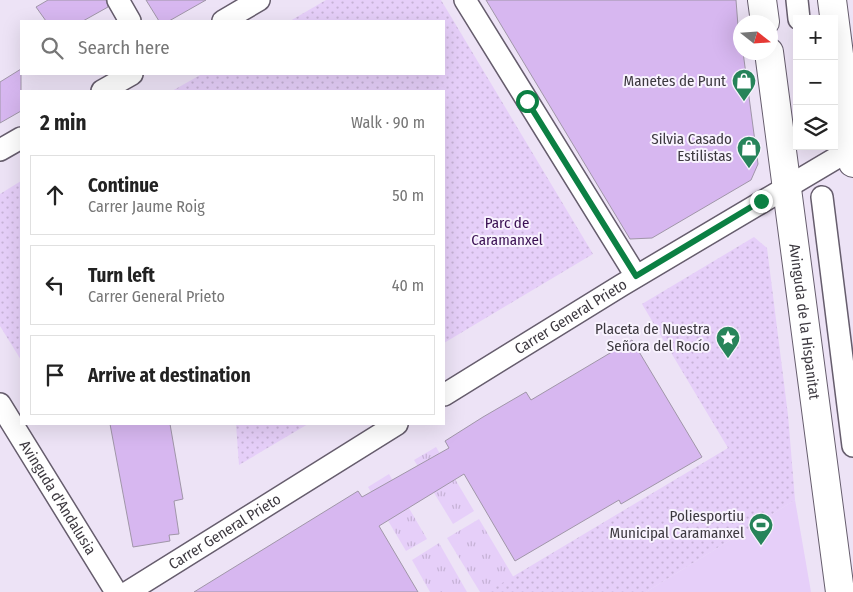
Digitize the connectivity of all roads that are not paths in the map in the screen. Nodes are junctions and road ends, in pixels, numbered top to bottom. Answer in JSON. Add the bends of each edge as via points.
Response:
{"nodes":[{"id":1,"x":118,"y":0,"type":"edge"},
{"id":2,"x":259,"y":0,"type":"edge"},
{"id":3,"x":464,"y":0,"type":"edge"},
{"id":4,"x":762,"y":0,"type":"edge"},
{"id":5,"x":797,"y":0,"type":"edge"},
{"id":6,"x":832,"y":0,"type":"edge"},
{"id":7,"x":764,"y":15,"type":"edge"},
{"id":8,"x":799,"y":15,"type":"edge"},
{"id":9,"x":129,"y":20,"type":"edge"},
{"id":10,"x":225,"y":20,"type":"edge"},
{"id":11,"x":770,"y":60,"type":"edge"},
{"id":12,"x":130,"y":75,"type":"edge"},
{"id":13,"x":104,"y":90,"type":"edge"},
{"id":14,"x":20,"y":139,"type":"edge"},
{"id":15,"x":0,"y":150,"type":"edge"},
{"id":16,"x":852,"y":153,"type":"edge"},
{"id":17,"x":787,"y":185,"type":"junction"},
{"id":18,"x":822,"y":197,"type":"dead end"},
{"id":19,"x":636,"y":276,"type":"junction"},
{"id":20,"x":445,"y":394,"type":"edge"},
{"id":21,"x":0,"y":404,"type":"edge"},
{"id":22,"x":395,"y":425,"type":"edge"},
{"id":23,"x":853,"y":446,"type":"edge"},
{"id":24,"x":116,"y":592,"type":"edge"},
{"id":25,"x":128,"y":592,"type":"edge"},
{"id":26,"x":840,"y":592,"type":"edge"}],
"edges":[{"from":1,"to":9,"type":"street"},
{"from":2,"to":10,"type":"street"},
{"from":3,"to":19,"type":"street"},
{"from":4,"to":7,"type":"street"},
{"from":5,"to":8,"type":"street"},
{"from":6,"to":16,"type":"street"},
{"from":11,"to":17,"type":"street","name":"Avinguda de la Hispanitat"},
{"from":12,"to":13,"type":"street"},
{"from":14,"to":15,"type":"street"},
{"from":16,"to":17,"type":"street","name":"Carrer General Prieto"},
{"from":17,"to":19,"type":"street","name":"Carrer General Prieto"},
{"from":17,"to":26,"type":"street","name":"Avinguda de la Hispanitat"},
{"from":18,"to":23,"type":"street"},
{"from":19,"to":20,"type":"street","name":"Carrer General Prieto"},
{"from":21,"to":24,"type":"street","name":"Avinguda d'Andalusia"},
{"from":22,"to":25,"type":"street","name":"Carrer General Prieto"}]}
